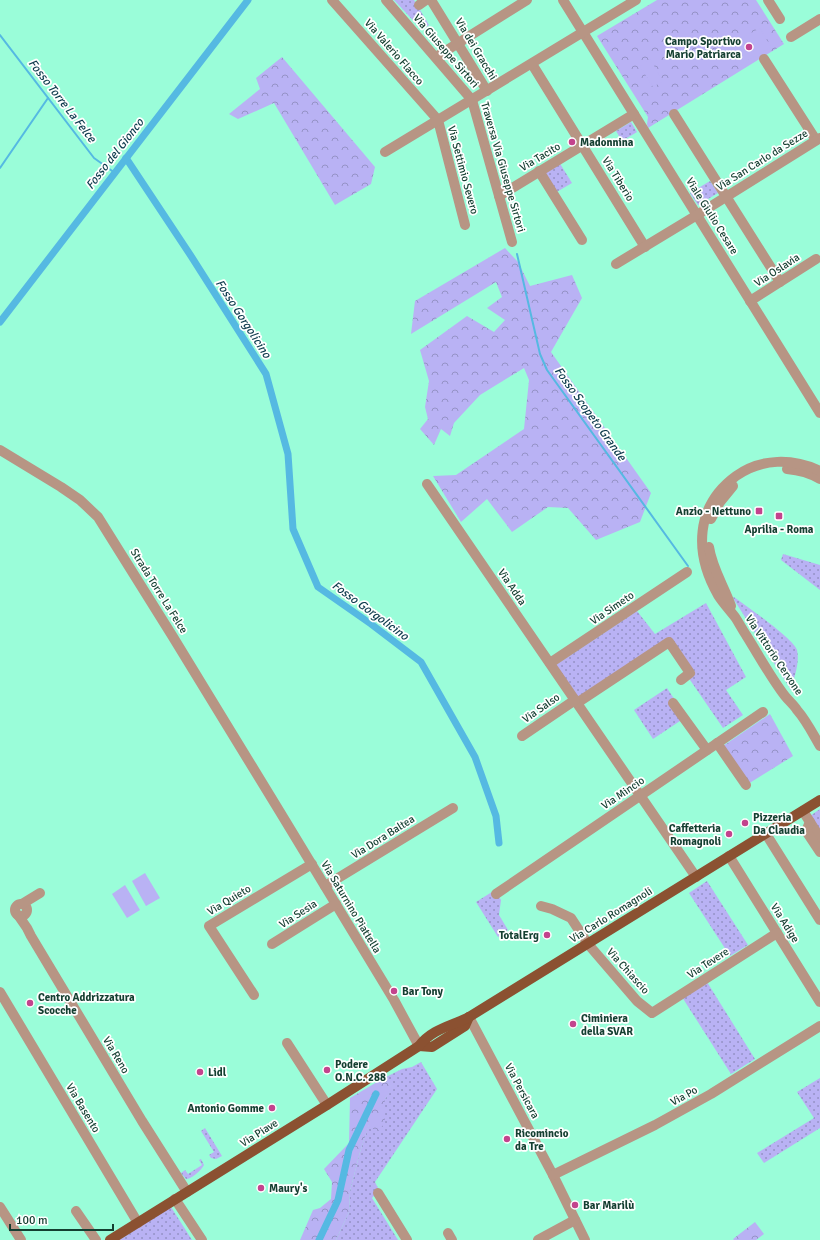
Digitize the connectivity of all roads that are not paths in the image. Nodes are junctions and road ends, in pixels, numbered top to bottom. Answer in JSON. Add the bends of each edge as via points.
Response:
{"nodes":[{"id":1,"x":332,"y":0,"type":"edge"},
{"id":2,"x":386,"y":0,"type":"edge"},
{"id":3,"x":431,"y":0,"type":"edge"},
{"id":4,"x":527,"y":0,"type":"edge"},
{"id":5,"x":563,"y":0,"type":"edge"},
{"id":6,"x":636,"y":0,"type":"edge"},
{"id":7,"x":768,"y":0,"type":"edge"},
{"id":8,"x":780,"y":19,"type":"dead end"},
{"id":9,"x":820,"y":20,"type":"edge"},
{"id":10,"x":583,"y":32,"type":"junction"},
{"id":11,"x":791,"y":37,"type":"dead end"},
{"id":12,"x":458,"y":43,"type":"junction"},
{"id":13,"x":436,"y":57,"type":"junction"},
{"id":14,"x":764,"y":58,"type":"dead end"},
{"id":15,"x":532,"y":64,"type":"junction"},
{"id":16,"x":487,"y":91,"type":"junction"},
{"id":17,"x":472,"y":100,"type":"junction"},
{"id":18,"x":634,"y":114,"type":"junction"},
{"id":19,"x":674,"y":114,"type":"dead end"},
{"id":20,"x":438,"y":120,"type":"junction"},
{"id":21,"x":818,"y":139,"type":"edge"},
{"id":22,"x":582,"y":145,"type":"junction"},
{"id":23,"x":386,"y":152,"type":"dead end"},
{"id":24,"x":539,"y":171,"type":"junction"},
{"id":25,"x":499,"y":196,"type":"junction"},
{"id":26,"x":726,"y":197,"type":"junction"},
{"id":27,"x":697,"y":215,"type":"junction"},
{"id":28,"x":465,"y":225,"type":"dead end"},
{"id":29,"x":582,"y":240,"type":"dead end"},
{"id":30,"x":512,"y":242,"type":"dead end"},
{"id":31,"x":645,"y":246,"type":"junction"},
{"id":32,"x":816,"y":259,"type":"dead end"},
{"id":33,"x":616,"y":264,"type":"dead end"},
{"id":34,"x":780,"y":282,"type":"junction"},
{"id":35,"x":750,"y":301,"type":"junction"},
{"id":36,"x":820,"y":413,"type":"edge"},
{"id":37,"x":0,"y":450,"type":"edge"},
{"id":38,"x":820,"y":471,"type":"edge"},
{"id":39,"x":820,"y":479,"type":"edge"},
{"id":40,"x":427,"y":484,"type":"dead end"},
{"id":41,"x":688,"y":572,"type":"dead end"},
{"id":42,"x":735,"y":618,"type":"junction"},
{"id":43,"x":550,"y":663,"type":"junction"},
{"id":44,"x":681,"y":680,"type":"dead end"},
{"id":45,"x":576,"y":701,"type":"junction"},
{"id":46,"x":673,"y":703,"type":"dead end"},
{"id":47,"x":763,"y":712,"type":"dead end"},
{"id":48,"x":522,"y":736,"type":"dead end"},
{"id":49,"x":717,"y":743,"type":"junction"},
{"id":50,"x":820,"y":746,"type":"edge"},
{"id":51,"x":707,"y":750,"type":"junction"},
{"id":52,"x":260,"y":781,"type":"joint"},
{"id":53,"x":746,"y":785,"type":"dead end"},
{"id":54,"x":640,"y":796,"type":"junction"},
{"id":55,"x":820,"y":800,"type":"edge"},
{"id":56,"x":453,"y":808,"type":"dead end"},
{"id":57,"x":803,"y":811,"type":"junction"},
{"id":58,"x":810,"y":822,"type":"junction"},
{"id":59,"x":766,"y":834,"type":"junction"},
{"id":60,"x":820,"y":838,"type":"edge"},
{"id":61,"x":820,"y":852,"type":"edge"},
{"id":62,"x":729,"y":856,"type":"junction"},
{"id":63,"x":312,"y":864,"type":"junction"},
{"id":64,"x":696,"y":877,"type":"junction"},
{"id":65,"x":325,"y":886,"type":"junction"},
{"id":66,"x":496,"y":894,"type":"dead end"},
{"id":67,"x":36,"y":895,"type":"dead end"},
{"id":68,"x":336,"y":904,"type":"junction"},
{"id":69,"x":541,"y":906,"type":"dead end"},
{"id":70,"x":820,"y":920,"type":"edge"},
{"id":71,"x":776,"y":933,"type":"junction"},
{"id":72,"x":272,"y":944,"type":"dead end"},
{"id":73,"x":588,"y":944,"type":"junction"},
{"id":74,"x":0,"y":992,"type":"edge"},
{"id":75,"x":254,"y":995,"type":"dead end"},
{"id":76,"x":820,"y":1002,"type":"edge"},
{"id":77,"x":4,"y":1007,"type":"edge"},
{"id":78,"x":652,"y":1013,"type":"joint"},
{"id":79,"x":469,"y":1017,"type":"junction"},
{"id":80,"x":820,"y":1026,"type":"edge"},
{"id":81,"x":287,"y":1043,"type":"dead end"},
{"id":82,"x":419,"y":1046,"type":"junction"},
{"id":83,"x":327,"y":1105,"type":"junction"},
{"id":84,"x":553,"y":1175,"type":"junction"},
{"id":85,"x":187,"y":1192,"type":"junction"},
{"id":86,"x":378,"y":1193,"type":"dead end"},
{"id":87,"x":176,"y":1199,"type":"junction"},
{"id":88,"x":0,"y":1207,"type":"edge"},
{"id":89,"x":76,"y":1211,"type":"dead end"},
{"id":90,"x":575,"y":1220,"type":"junction"},
{"id":91,"x":138,"y":1223,"type":"junction"},
{"id":92,"x":21,"y":1240,"type":"edge"},
{"id":93,"x":96,"y":1240,"type":"edge"},
{"id":94,"x":110,"y":1240,"type":"edge"},
{"id":95,"x":202,"y":1240,"type":"edge"},
{"id":96,"x":407,"y":1240,"type":"edge"},
{"id":97,"x":538,"y":1240,"type":"edge"},
{"id":98,"x":585,"y":1240,"type":"edge"}],
"edges":[{"from":1,"to":20,"type":"street","name":"Via Valerio Flacco"},
{"from":2,"to":13,"type":"street","name":"Via Giuseppe Sirtori"},
{"from":3,"to":12,"type":"street","name":"Via dei Gracchi"},
{"from":4,"to":12,"type":"street"},
{"from":5,"to":10,"type":"street","name":"Viale Giulio Cesare"},
{"from":6,"to":10,"type":"street","name":"Via Giuseppe Sirtori"},
{"from":7,"to":8,"type":"street"},
{"from":9,"to":11,"type":"street"},
{"from":10,"to":15,"type":"street","name":"Via Giuseppe Sirtori"},
{"from":10,"to":18,"type":"street","name":"Viale Giulio Cesare"},
{"from":12,"to":13,"type":"street"},
{"from":12,"to":16,"type":"street","name":"Via dei Gracchi"},
{"from":13,"to":17,"type":"street","name":"Via Giuseppe Sirtori"},
{"from":14,"to":21,"type":"street"},
{"from":15,"to":16,"type":"street","name":"Via Giuseppe Sirtori"},
{"from":15,"to":22,"type":"street","name":"Via Tiberio"},
{"from":16,"to":17,"type":"street","name":"Via Giuseppe Sirtori"},
{"from":17,"to":20,"type":"street","name":"Via Giuseppe Sirtori"},
{"from":17,"to":25,"type":"street","name":"Traversa Via Giuseppe Sirtori"},
{"from":18,"to":22,"type":"street","name":"Via Tacito"},
{"from":18,"to":27,"type":"street","name":"Viale Giulio Cesare"},
{"from":19,"to":26,"type":"street"},
{"from":20,"to":23,"type":"street","name":"Via Giuseppe Sirtori"},
{"from":20,"to":28,"type":"street","name":"Via Settimio Severo"},
{"from":21,"to":26,"type":"street","name":"Via San Carlo da Sezze"},
{"from":22,"to":24,"type":"street","name":"Via Tacito"},
{"from":22,"to":31,"type":"street","name":"Via Tiberio"},
{"from":24,"to":25,"type":"street","name":"Via Tacito"},
{"from":24,"to":29,"type":"street"},
{"from":25,"to":30,"type":"street","name":"Traversa Via Giuseppe Sirtori"},
{"from":26,"to":27,"type":"street","name":"Via San Carlo da Sezze"},
{"from":26,"to":34,"type":"street"},
{"from":27,"to":31,"type":"street","name":"Via San Carlo da Sezze"},
{"from":27,"to":35,"type":"street","name":"Viale Giulio Cesare"},
{"from":31,"to":33,"type":"street","name":"Via San Carlo da Sezze"},
{"from":32,"to":34,"type":"street","name":"Via Oslavia"},
{"from":34,"to":35,"type":"street","name":"Via Oslavia"},
{"from":35,"to":36,"type":"street","name":"Viale Giulio Cesare"},
{"from":37,"to":52,"type":"street","name":"Strada Torre La Felce","via":[[61,487],[98,517]]},
{"from":38,"to":42,"type":"street","name":"Via Vittorio Cervone","via":[[794,463],[763,464],[739,474],[714,497],[704,521],[702,550],[714,586]]},
{"from":39,"to":42,"type":"street","name":"Via Vittorio Cervone","via":[[794,470],[762,470],[740,481],[720,502],[709,528],[709,548],[714,569]]},
{"from":40,"to":43,"type":"street","name":"Via Adda"},
{"from":41,"to":43,"type":"street","name":"Via Simeto"},
{"from":42,"to":50,"type":"street","name":"Via Vittorio Cervone","via":[[785,697],[798,710]]},
{"from":43,"to":45,"type":"street","name":"Via Adda"},
{"from":44,"to":45,"type":"street","via":[[690,673],[669,642]]},
{"from":45,"to":48,"type":"street","name":"Via Salso"},
{"from":45,"to":54,"type":"street","name":"Via Adda"},
{"from":46,"to":51,"type":"street"},
{"from":47,"to":49,"type":"street","name":"Via Mincio"},
{"from":49,"to":51,"type":"street","name":"Via Mincio"},
{"from":49,"to":53,"type":"street"},
{"from":51,"to":54,"type":"street","name":"Via Mincio"},
{"from":52,"to":63,"type":"street","name":"Via Saturnino Piattella"},
{"from":54,"to":64,"type":"street","name":"Via Adda"},
{"from":54,"to":66,"type":"street","name":"Via Mincio"},
{"from":55,"to":57,"type":"main road","name":"Via Carlo Romagnoli"},
{"from":56,"to":65,"type":"street","name":"Via Dora Baltea"},
{"from":57,"to":58,"type":"street"},
{"from":57,"to":59,"type":"main road","name":"Via Carlo Romagnoli"},
{"from":58,"to":60,"type":"street"},
{"from":58,"to":61,"type":"street","via":[[806,831]]},
{"from":59,"to":62,"type":"main road","name":"Via Carlo Romagnoli"},
{"from":59,"to":70,"type":"street"},
{"from":62,"to":64,"type":"main road","name":"Via Carlo Romagnoli"},
{"from":62,"to":71,"type":"street","name":"Via Adige"},
{"from":63,"to":65,"type":"street","name":"Via Saturnino Piattella"},
{"from":63,"to":75,"type":"street","name":"Via Quieto","via":[[209,926]]},
{"from":64,"to":73,"type":"main road","name":"Via Carlo Romagnoli"},
{"from":65,"to":68,"type":"street","name":"Via Saturnino Piattella"},
{"from":67,"to":85,"type":"street","name":"Via Reno","via":[[24,910],[31,936]]},
{"from":68,"to":72,"type":"street","name":"Via Sesia"},
{"from":68,"to":82,"type":"street","name":"Via Saturnino Piattella"},
{"from":69,"to":73,"type":"street","name":"Via Chiascio","via":[[571,918]]},
{"from":71,"to":76,"type":"street","name":"Via Adige"},
{"from":71,"to":78,"type":"street","name":"Via Tevere"},
{"from":73,"to":78,"type":"street","name":"Via Chiascio","via":[[638,1001]]},
{"from":73,"to":79,"type":"main road","name":"Via Carlo Romagnoli"},
{"from":74,"to":77,"type":"street","name":"Via Basento"},
{"from":77,"to":91,"type":"street","name":"Via Basento"},
{"from":79,"to":82,"type":"main road","name":"Via Piave","via":[[464,1026],[432,1047]]},
{"from":79,"to":84,"type":"street","name":"Via Persicara"},
{"from":80,"to":84,"type":"street","name":"Via Po","via":[[711,1094],[655,1125]]},
{"from":81,"to":83,"type":"street"},
{"from":82,"to":83,"type":"main road","name":"Via Piave"},
{"from":83,"to":85,"type":"main road","name":"Via Piave"},
{"from":84,"to":90,"type":"street","name":"Via Persicara"},
{"from":85,"to":87,"type":"main road","name":"Via Piave"},
{"from":86,"to":96,"type":"street"},
{"from":87,"to":91,"type":"main road","name":"Via Piave"},
{"from":87,"to":95,"type":"street"},
{"from":88,"to":92,"type":"street"},
{"from":89,"to":93,"type":"street"},
{"from":90,"to":97,"type":"street"},
{"from":90,"to":98,"type":"street","name":"Via Persicara"},
{"from":91,"to":94,"type":"main road","name":"Via Piave"}]}
